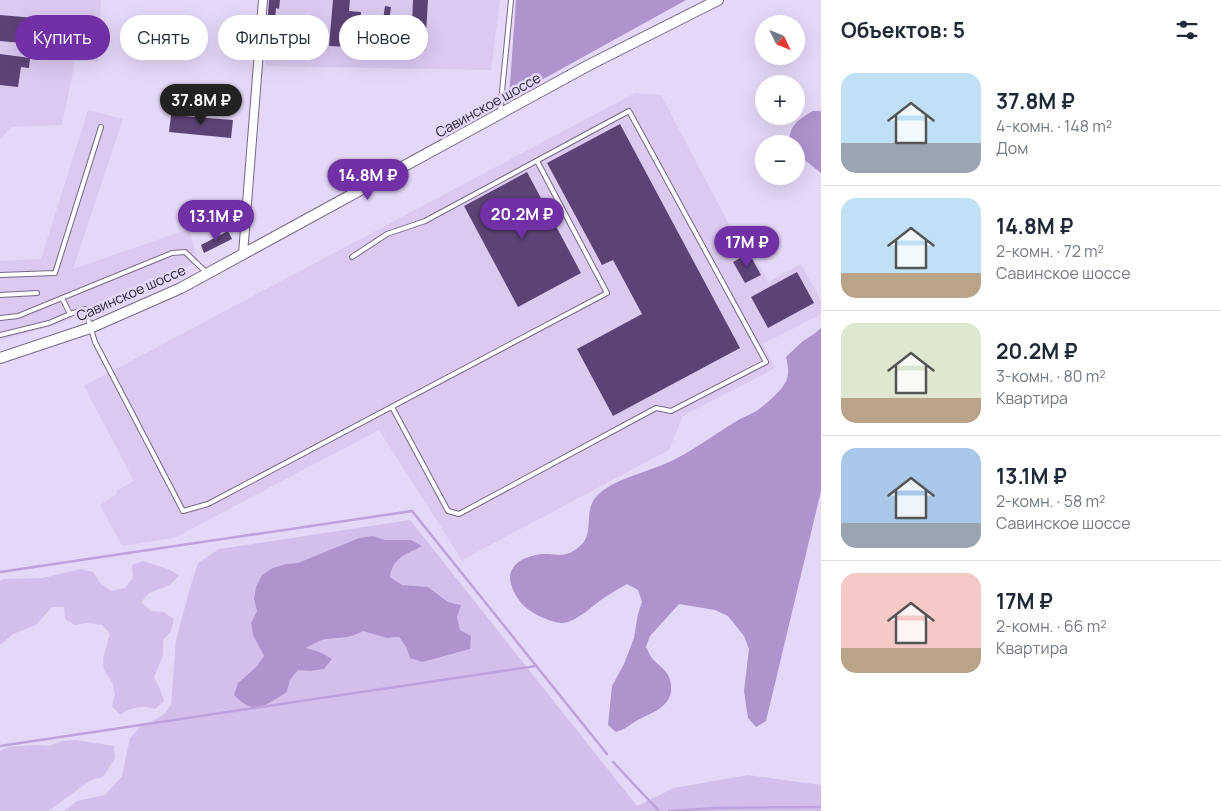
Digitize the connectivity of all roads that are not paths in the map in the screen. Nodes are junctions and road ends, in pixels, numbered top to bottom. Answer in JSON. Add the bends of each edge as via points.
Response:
{"nodes":[{"id":1,"x":263,"y":0,"type":"edge"},
{"id":2,"x":511,"y":0,"type":"edge"},
{"id":3,"x":718,"y":0,"type":"edge"},
{"id":4,"x":262,"y":15,"type":"edge"},
{"id":5,"x":259,"y":60,"type":"edge"},
{"id":6,"x":500,"y":115,"type":"junction"},
{"id":7,"x":100,"y":127,"type":"dead end"},
{"id":8,"x":536,"y":161,"type":"junction"},
{"id":9,"x":243,"y":254,"type":"junction"},
{"id":10,"x":352,"y":257,"type":"dead end"},
{"id":11,"x":207,"y":273,"type":"junction"},
{"id":12,"x":0,"y":275,"type":"edge"},
{"id":13,"x":36,"y":293,"type":"dead end"},
{"id":14,"x":0,"y":295,"type":"edge"},
{"id":15,"x":62,"y":298,"type":"junction"},
{"id":16,"x":70,"y":314,"type":"junction"},
{"id":17,"x":0,"y":318,"type":"edge"},
{"id":18,"x":90,"y":328,"type":"junction"},
{"id":19,"x":0,"y":335,"type":"edge"},
{"id":20,"x":0,"y":358,"type":"edge"},
{"id":21,"x":392,"y":407,"type":"junction"}],
"edges":[{"from":1,"to":4,"type":"street"},
{"from":2,"to":6,"type":"lane"},
{"from":3,"to":6,"type":"street","name":"Савинское шоссе","via":[[589,65]]},
{"from":5,"to":9,"type":"street"},
{"from":6,"to":9,"type":"street","name":"Савинское шоссе"},
{"from":7,"to":12,"type":"lane","via":[[55,273]]},
{"from":8,"to":10,"type":"lane","via":[[425,221],[387,234]]},
{"from":8,"to":21,"type":"lane","via":[[607,293]]},
{"from":8,"to":21,"type":"lane","via":[[629,110],[766,362],[671,411],[656,408],[458,514],[448,511]]},
{"from":9,"to":11,"type":"street","name":"Савинское шоссе"},
{"from":11,"to":15,"type":"lane","via":[[185,252],[172,253]]},
{"from":11,"to":18,"type":"street","name":"Савинское шоссе","via":[[181,288]]},
{"from":13,"to":14,"type":"lane"},
{"from":15,"to":16,"type":"lane"},
{"from":15,"to":17,"type":"lane","via":[[18,316]]},
{"from":16,"to":18,"type":"lane","via":[[85,309]]},
{"from":16,"to":19,"type":"lane"},
{"from":18,"to":20,"type":"street","name":"Савинское шоссе"},
{"from":18,"to":21,"type":"lane","via":[[183,511],[208,504]]}]}
